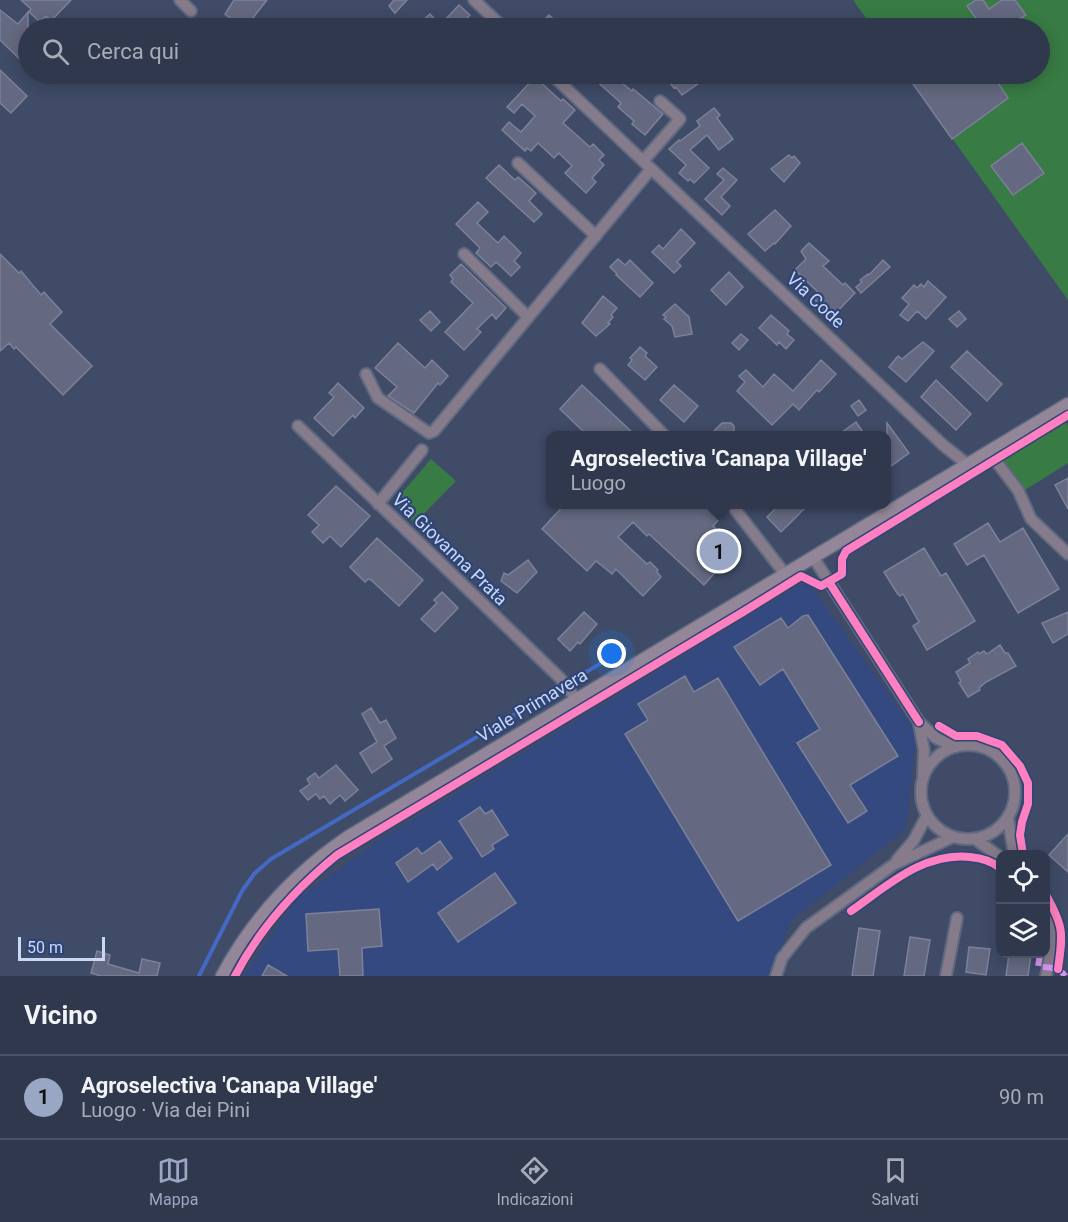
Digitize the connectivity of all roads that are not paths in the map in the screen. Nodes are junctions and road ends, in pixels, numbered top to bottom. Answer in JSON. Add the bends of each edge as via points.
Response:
{"nodes":[{"id":1,"x":180,"y":0,"type":"edge"},
{"id":2,"x":474,"y":0,"type":"edge"},
{"id":3,"x":191,"y":10,"type":"dead end"},
{"id":4,"x":493,"y":18,"type":"edge"},
{"id":5,"x":562,"y":84,"type":"edge"},
{"id":6,"x":660,"y":101,"type":"dead end"},
{"id":7,"x":643,"y":160,"type":"junction"},
{"id":8,"x":518,"y":163,"type":"dead end"},
{"id":9,"x":651,"y":169,"type":"junction"},
{"id":10,"x":596,"y":236,"type":"junction"},
{"id":11,"x":464,"y":254,"type":"dead end"},
{"id":12,"x":528,"y":317,"type":"junction"},
{"id":13,"x":600,"y":369,"type":"dead end"},
{"id":14,"x":366,"y":374,"type":"dead end"},
{"id":15,"x":1067,"y":408,"type":"edge"},
{"id":16,"x":298,"y":426,"type":"dead end"},
{"id":17,"x":661,"y":431,"type":"edge"},
{"id":18,"x":422,"y":450,"type":"dead end"},
{"id":19,"x":989,"y":452,"type":"junction"},
{"id":20,"x":967,"y":464,"type":"junction"},
{"id":21,"x":378,"y":504,"type":"junction"},
{"id":22,"x":735,"y":509,"type":"edge"},
{"id":23,"x":1068,"y":555,"type":"edge"},
{"id":24,"x":813,"y":557,"type":"junction"},
{"id":25,"x":785,"y":574,"type":"junction"},
{"id":26,"x":574,"y":697,"type":"junction"},
{"id":27,"x":919,"y":722,"type":"junction"},
{"id":28,"x":956,"y":747,"type":"junction"},
{"id":29,"x":923,"y":781,"type":"junction"},
{"id":30,"x":927,"y":815,"type":"junction"},
{"id":31,"x":1008,"y":818,"type":"junction"},
{"id":32,"x":953,"y":837,"type":"junction"},
{"id":33,"x":975,"y":839,"type":"junction"},
{"id":34,"x":1013,"y":850,"type":"edge"},
{"id":35,"x":996,"y":854,"type":"edge"},
{"id":36,"x":893,"y":865,"type":"junction"},
{"id":37,"x":957,"y":918,"type":"dead end"},
{"id":38,"x":1050,"y":930,"type":"edge"},
{"id":39,"x":1050,"y":956,"type":"edge"},
{"id":40,"x":1050,"y":958,"type":"edge"},
{"id":41,"x":222,"y":976,"type":"edge"},
{"id":42,"x":776,"y":976,"type":"edge"},
{"id":43,"x":946,"y":976,"type":"edge"},
{"id":44,"x":1046,"y":976,"type":"edge"}],
"edges":[{"from":1,"to":3,"type":"street"},
{"from":2,"to":4,"type":"street"},
{"from":5,"to":7,"type":"street","name":"Via Code"},
{"from":6,"to":7,"type":"street","via":[[680,119]]},
{"from":7,"to":9,"type":"street","name":"Via Code"},
{"from":8,"to":10,"type":"street"},
{"from":9,"to":10,"type":"street"},
{"from":9,"to":20,"type":"street","name":"Via Code"},
{"from":10,"to":12,"type":"street"},
{"from":11,"to":12,"type":"street"},
{"from":12,"to":14,"type":"street","via":[[429,434],[378,398]]},
{"from":13,"to":17,"type":"street"},
{"from":15,"to":19,"type":"main road","name":"Viale Primavera"},
{"from":16,"to":21,"type":"street","name":"Via Giovanna Prata"},
{"from":18,"to":21,"type":"street"},
{"from":19,"to":20,"type":"main road","name":"Viale Primavera"},
{"from":19,"to":23,"type":"street","via":[[1018,490],[1032,519]]},
{"from":20,"to":24,"type":"main road","name":"Viale Primavera"},
{"from":21,"to":26,"type":"street","name":"Via Giovanna Prata","via":[[560,678]]},
{"from":22,"to":25,"type":"street"},
{"from":24,"to":25,"type":"main road","name":"Viale Primavera"},
{"from":24,"to":27,"type":"street"},
{"from":25,"to":26,"type":"main road","name":"Viale Primavera"},
{"from":26,"to":41,"type":"main road","name":"Viale Primavera","via":[[318,859],[267,908]]},
{"from":27,"to":28,"type":"street","via":[[936,738]]},
{"from":27,"to":29,"type":"street","via":[[924,750]]},
{"from":28,"to":29,"type":"street","via":[[935,759]]},
{"from":28,"to":31,"type":"street","via":[[984,748],[1007,766],[1015,792]]},
{"from":29,"to":30,"type":"street","via":[[922,800]]},
{"from":30,"to":32,"type":"street"},
{"from":30,"to":36,"type":"street","via":[[914,840]]},
{"from":31,"to":33,"type":"street","via":[[993,832]]},
{"from":31,"to":34,"type":"street"},
{"from":32,"to":33,"type":"street"},
{"from":32,"to":36,"type":"street"},
{"from":33,"to":35,"type":"street"},
{"from":36,"to":42,"type":"street","via":[[806,928],[782,958]]},
{"from":37,"to":43,"type":"street"},
{"from":38,"to":39,"type":"street"},
{"from":40,"to":44,"type":"street"}]}
